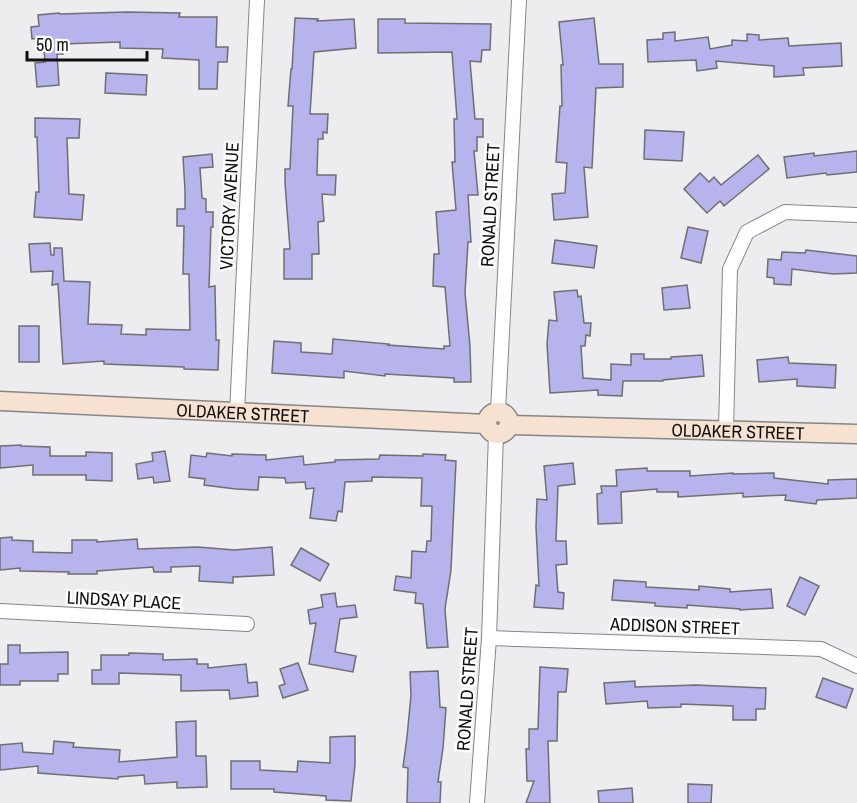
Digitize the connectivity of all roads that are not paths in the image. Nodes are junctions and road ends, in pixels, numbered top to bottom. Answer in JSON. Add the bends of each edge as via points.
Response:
{"nodes":[{"id":1,"x":257,"y":0,"type":"edge"},
{"id":2,"x":519,"y":0,"type":"edge"},
{"id":3,"x":857,"y":215,"type":"edge"},
{"id":4,"x":0,"y":401,"type":"edge"},
{"id":5,"x":237,"y":413,"type":"junction"},
{"id":6,"x":498,"y":424,"type":"junction"},
{"id":7,"x":726,"y":430,"type":"junction"},
{"id":8,"x":857,"y":434,"type":"edge"},
{"id":9,"x":0,"y":611,"type":"edge"},
{"id":10,"x":247,"y":624,"type":"dead end"},
{"id":11,"x":489,"y":638,"type":"junction"},
{"id":12,"x":857,"y":666,"type":"edge"},
{"id":13,"x":477,"y":803,"type":"edge"}],
"edges":[{"from":1,"to":5,"type":"street","name":"VICTORY AVENUE"},
{"from":2,"to":6,"type":"street","name":"RONALD STREET"},
{"from":3,"to":7,"type":"street","via":[[785,212],[747,232],[730,269]]},
{"from":4,"to":5,"type":"street","name":"OLDAKER STREET"},
{"from":5,"to":6,"type":"street","name":"OLDAKER STREET"},
{"from":6,"to":7,"type":"street","name":"OLDAKER STREET"},
{"from":6,"to":11,"type":"street","name":"RONALD STREET"},
{"from":7,"to":8,"type":"street","name":"OLDAKER STREET"},
{"from":9,"to":10,"type":"street","name":"LINDSAY PLACE"},
{"from":11,"to":12,"type":"street","name":"ADDISON STREET","via":[[821,649]]},
{"from":11,"to":13,"type":"street","name":"RONALD STREET"}]}
